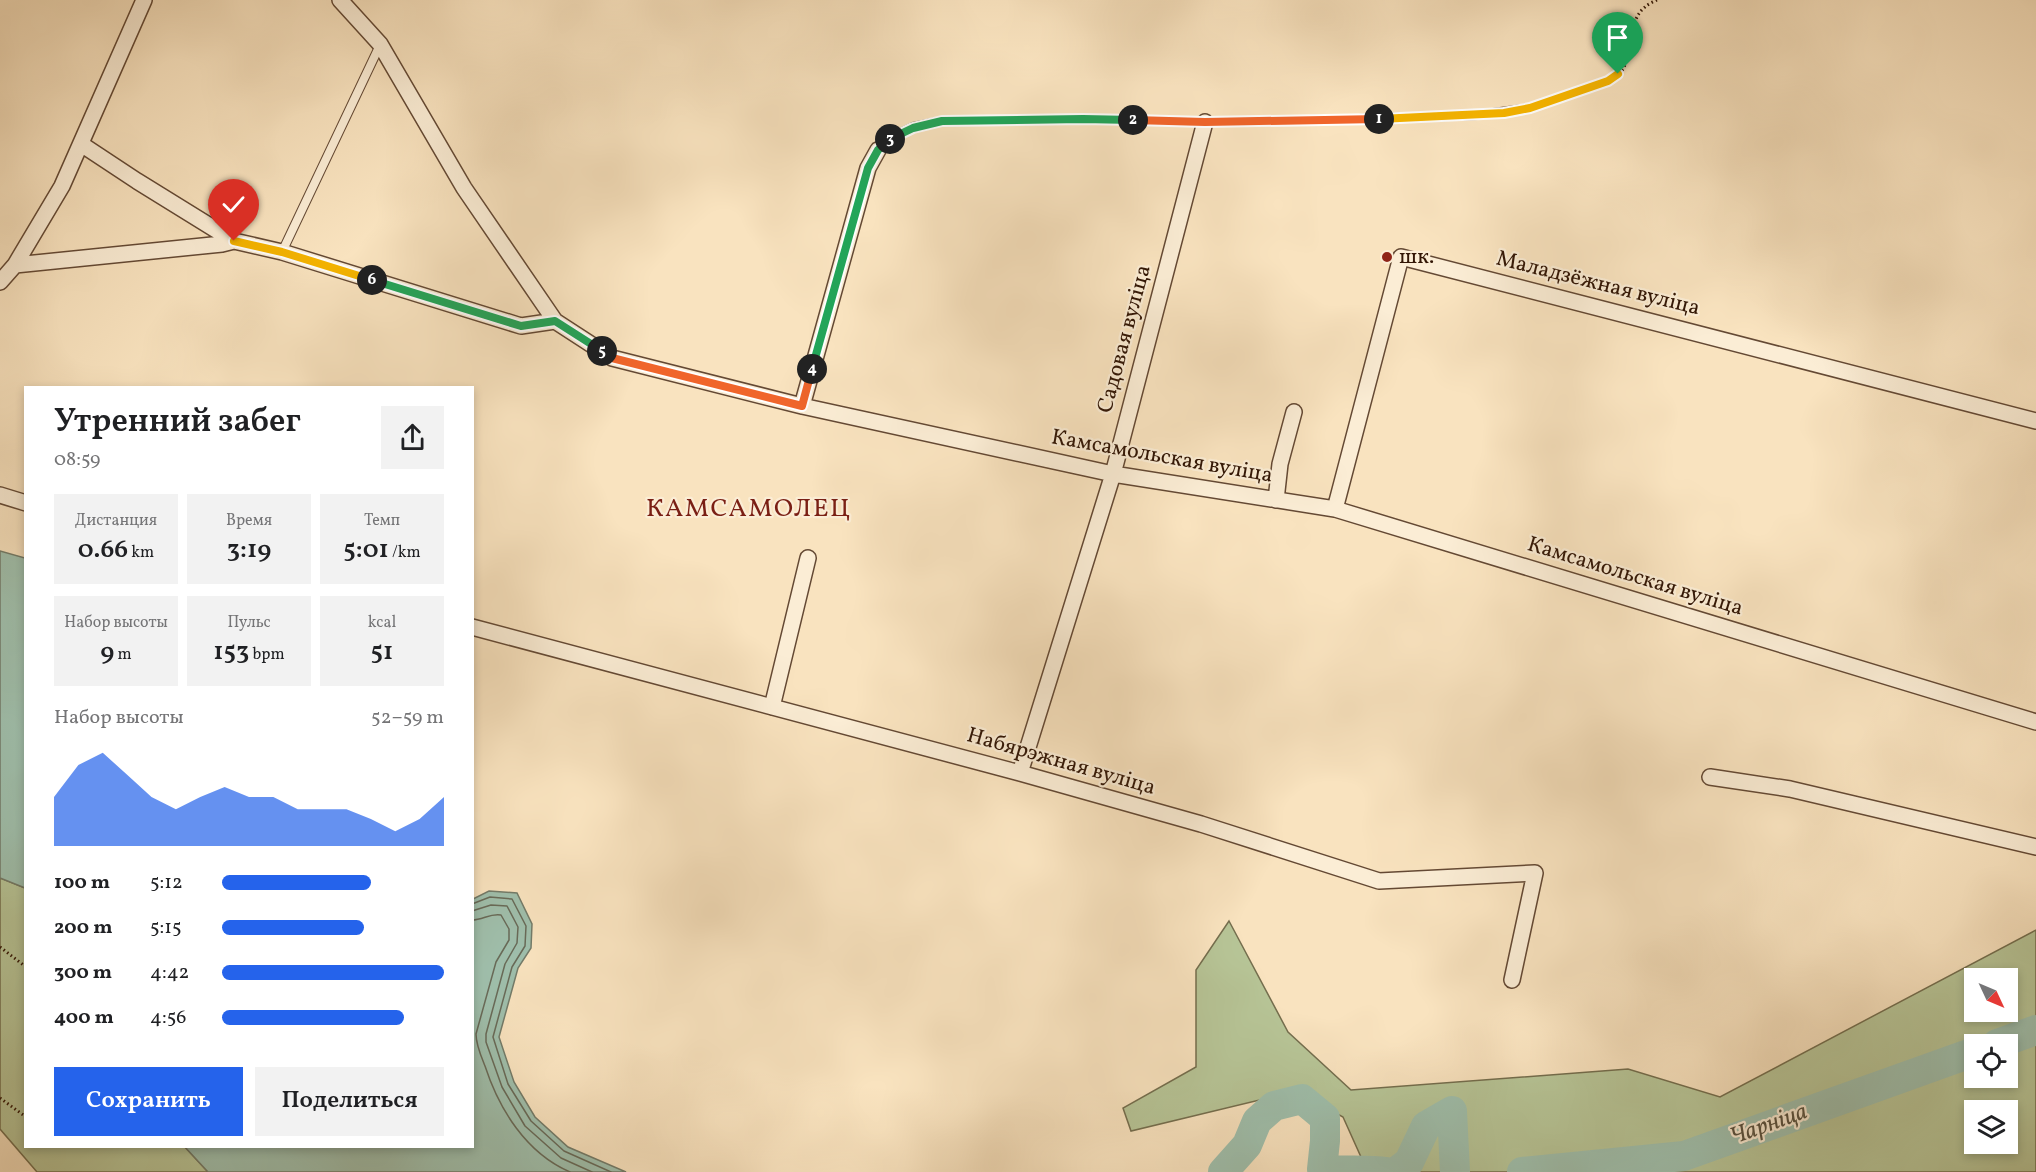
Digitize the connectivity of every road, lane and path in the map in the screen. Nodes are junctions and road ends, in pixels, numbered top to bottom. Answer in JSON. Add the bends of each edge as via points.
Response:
{"nodes":[{"id":1,"x":144,"y":0,"type":"edge"},
{"id":2,"x":340,"y":0,"type":"edge"},
{"id":3,"x":1657,"y":0,"type":"edge"},
{"id":4,"x":380,"y":44,"type":"junction"},
{"id":5,"x":1530,"y":108,"type":"joint"},
{"id":6,"x":1205,"y":122,"type":"junction"},
{"id":7,"x":81,"y":144,"type":"junction"},
{"id":8,"x":878,"y":150,"type":"joint"},
{"id":9,"x":234,"y":241,"type":"junction"},
{"id":10,"x":282,"y":252,"type":"junction"},
{"id":11,"x":15,"y":265,"type":"junction"},
{"id":12,"x":0,"y":282,"type":"edge"},
{"id":13,"x":555,"y":321,"type":"junction"},
{"id":14,"x":802,"y":406,"type":"junction"},
{"id":15,"x":1294,"y":412,"type":"dead end"},
{"id":16,"x":2036,"y":421,"type":"edge"},
{"id":17,"x":1113,"y":474,"type":"junction"},
{"id":18,"x":0,"y":495,"type":"edge"},
{"id":19,"x":1276,"y":500,"type":"junction"},
{"id":20,"x":24,"y":502,"type":"edge"},
{"id":21,"x":1335,"y":509,"type":"junction"},
{"id":22,"x":808,"y":558,"type":"dead end"},
{"id":23,"x":474,"y":628,"type":"edge"},
{"id":24,"x":772,"y":707,"type":"junction"},
{"id":25,"x":2036,"y":722,"type":"edge"},
{"id":26,"x":1020,"y":773,"type":"junction"},
{"id":27,"x":1710,"y":777,"type":"dead end"},
{"id":28,"x":2036,"y":847,"type":"edge"},
{"id":29,"x":0,"y":947,"type":"edge"},
{"id":30,"x":24,"y":965,"type":"edge"},
{"id":31,"x":1512,"y":980,"type":"dead end"},
{"id":32,"x":0,"y":1098,"type":"edge"},
{"id":33,"x":24,"y":1116,"type":"edge"}],
"edges":[{"from":1,"to":7,"type":"street"},
{"from":2,"to":4,"type":"street"},
{"from":3,"to":5,"type":"path","via":[[1644,7],[1635,22],[1625,64],[1618,74]]},
{"from":4,"to":10,"type":"lane"},
{"from":4,"to":13,"type":"street","via":[[464,188]]},
{"from":5,"to":6,"type":"lane","via":[[1478,116]]},
{"from":6,"to":8,"type":"lane","via":[[942,121],[894,136]]},
{"from":6,"to":17,"type":"street","name":"Садовая вуліца"},
{"from":7,"to":9,"type":"street"},
{"from":7,"to":11,"type":"street","via":[[62,186]]},
{"from":8,"to":14,"type":"street","via":[[868,168]]},
{"from":9,"to":10,"type":"street"},
{"from":9,"to":11,"type":"street"},
{"from":10,"to":13,"type":"street","via":[[521,326]]},
{"from":11,"to":12,"type":"street"},
{"from":13,"to":14,"type":"street","name":"Камсамольская вуліца","via":[[612,358]]},
{"from":14,"to":17,"type":"street","name":"Камсамольская вуліца"},
{"from":15,"to":19,"type":"street","via":[[1280,464]]},
{"from":16,"to":21,"type":"street","name":"Маладзёжная вуліца","via":[[1401,257]]},
{"from":17,"to":19,"type":"street","name":"Камсамольская вуліца"},
{"from":17,"to":26,"type":"street","name":"Садовая вуліца"},
{"from":18,"to":20,"type":"street"},
{"from":19,"to":21,"type":"street","name":"Камсамольская вуліца"},
{"from":21,"to":25,"type":"street","name":"Камсамольская вуліца"},
{"from":22,"to":24,"type":"street"},
{"from":23,"to":24,"type":"street","name":"Набярэжная вуліца"},
{"from":24,"to":26,"type":"street","name":"Набярэжная вуліца"},
{"from":26,"to":31,"type":"street","name":"Набярэжная вуліца","via":[[1201,824],[1379,881],[1534,873]]},
{"from":27,"to":28,"type":"street","via":[[1790,789]]},
{"from":29,"to":30,"type":"path"},
{"from":32,"to":33,"type":"path"}]}
